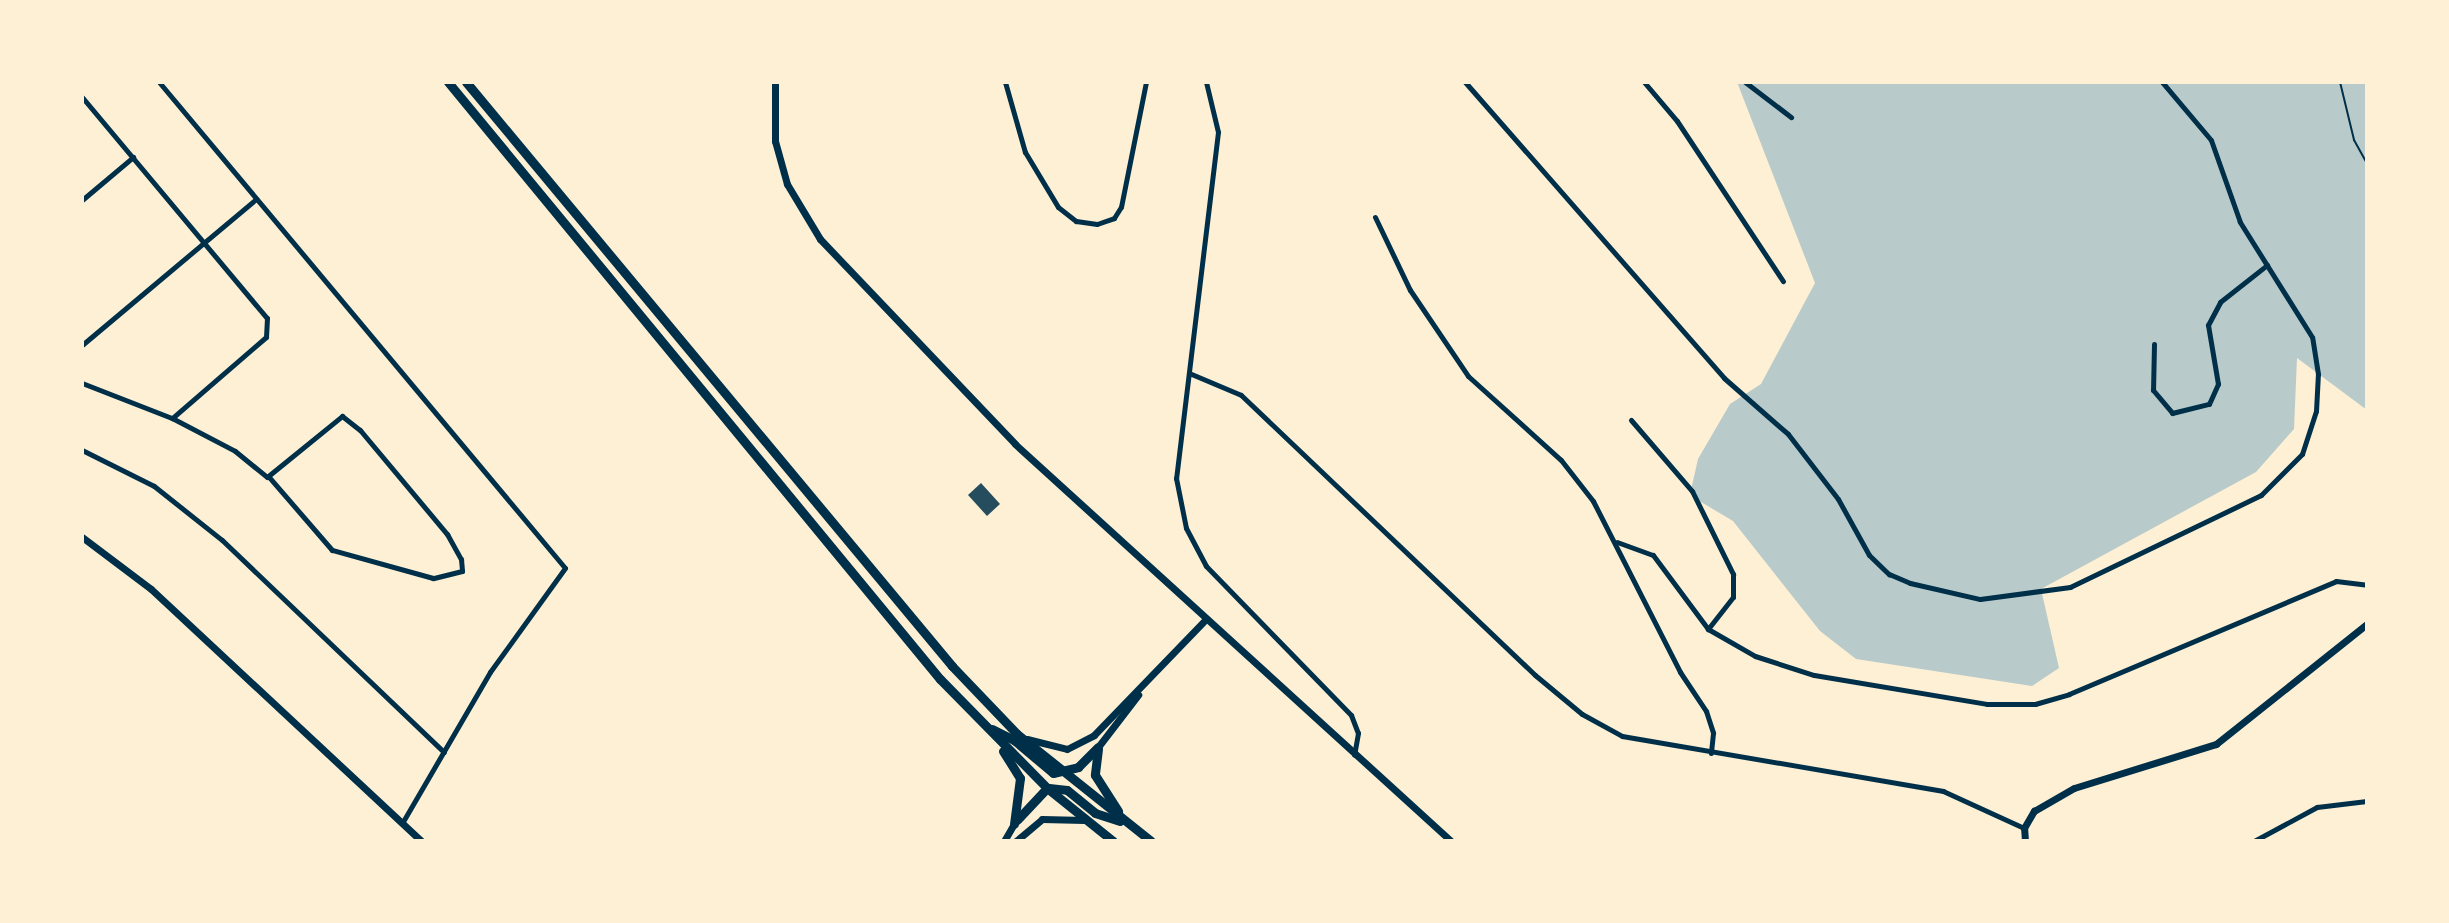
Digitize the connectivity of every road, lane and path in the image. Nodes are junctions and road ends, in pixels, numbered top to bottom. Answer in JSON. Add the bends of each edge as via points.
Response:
{"nodes":[{"id":1,"x":159,"y":82,"type":"edge"},
{"id":2,"x":448,"y":82,"type":"edge"},
{"id":3,"x":466,"y":82,"type":"edge"},
{"id":4,"x":775,"y":82,"type":"edge"},
{"id":5,"x":1005,"y":82,"type":"edge"},
{"id":6,"x":1146,"y":82,"type":"edge"},
{"id":7,"x":1206,"y":82,"type":"edge"},
{"id":8,"x":1465,"y":82,"type":"edge"},
{"id":9,"x":1644,"y":82,"type":"edge"},
{"id":10,"x":1745,"y":82,"type":"edge"},
{"id":11,"x":2162,"y":82,"type":"edge"},
{"id":12,"x":2340,"y":82,"type":"edge"},
{"id":13,"x":82,"y":97,"type":"edge"},
{"id":14,"x":1791,"y":117,"type":"dead end"},
{"id":15,"x":133,"y":157,"type":"junction"},
{"id":16,"x":2367,"y":163,"type":"edge"},
{"id":17,"x":256,"y":199,"type":"junction"},
{"id":18,"x":82,"y":200,"type":"edge"},
{"id":19,"x":1375,"y":217,"type":"dead end"},
{"id":20,"x":204,"y":243,"type":"junction"},
{"id":21,"x":2267,"y":265,"type":"junction"},
{"id":22,"x":1783,"y":281,"type":"dead end"},
{"id":23,"x":2154,"y":344,"type":"dead end"},
{"id":24,"x":82,"y":345,"type":"edge"},
{"id":25,"x":1189,"y":373,"type":"junction"},
{"id":26,"x":82,"y":383,"type":"edge"},
{"id":27,"x":172,"y":418,"type":"junction"},
{"id":28,"x":1631,"y":420,"type":"dead end"},
{"id":29,"x":82,"y":450,"type":"edge"},
{"id":30,"x":269,"y":477,"type":"dead end"},
{"id":31,"x":82,"y":537,"type":"edge"},
{"id":32,"x":1617,"y":542,"type":"junction"},
{"id":33,"x":2367,"y":585,"type":"edge"},
{"id":34,"x":1205,"y":620,"type":"junction"},
{"id":35,"x":2367,"y":624,"type":"edge"},
{"id":36,"x":1708,"y":629,"type":"junction"},
{"id":37,"x":1143,"y":687,"type":"junction"},
{"id":38,"x":982,"y":724,"type":"junction"},
{"id":39,"x":1017,"y":734,"type":"junction"},
{"id":40,"x":1098,"y":747,"type":"junction"},
{"id":41,"x":444,"y":752,"type":"junction"},
{"id":42,"x":1711,"y":753,"type":"junction"},
{"id":43,"x":1354,"y":756,"type":"junction"},
{"id":44,"x":1063,"y":773,"type":"junction"},
{"id":45,"x":1047,"y":788,"type":"junction"},
{"id":46,"x":2367,"y":801,"type":"edge"},
{"id":47,"x":1088,"y":822,"type":"junction"},
{"id":48,"x":402,"y":823,"type":"junction"},
{"id":49,"x":1127,"y":823,"type":"junction"},
{"id":50,"x":1014,"y":824,"type":"junction"},
{"id":51,"x":2024,"y":828,"type":"junction"},
{"id":52,"x":421,"y":841,"type":"edge"},
{"id":53,"x":1004,"y":841,"type":"edge"},
{"id":54,"x":1016,"y":841,"type":"edge"},
{"id":55,"x":1113,"y":841,"type":"edge"},
{"id":56,"x":1151,"y":841,"type":"edge"},
{"id":57,"x":1451,"y":841,"type":"edge"},
{"id":58,"x":2025,"y":841,"type":"edge"},
{"id":59,"x":2254,"y":841,"type":"edge"}],
"edges":[{"from":1,"to":17,"type":"street"},
{"from":2,"to":38,"type":"highway","via":[[841,561]]},
{"from":3,"to":39,"type":"highway","via":[[952,666]]},
{"from":4,"to":34,"type":"street","via":[[775,141],[783,173],[820,239],[1015,444]]},
{"from":5,"to":6,"type":"street","via":[[1025,152],[1058,207],[1076,221],[1097,224],[1114,218],[1121,207]]},
{"from":7,"to":25,"type":"street","via":[[1218,132]]},
{"from":8,"to":21,"type":"street","via":[[1724,378],[1788,434],[1838,499],[1869,555],[1889,574],[1945,595],[1980,599],[2070,587],[2261,495],[2302,454],[2316,411],[2312,337]]},
{"from":9,"to":22,"type":"street"},
{"from":10,"to":14,"type":"street"},
{"from":11,"to":21,"type":"street","via":[[2211,140],[2240,222]]},
{"from":12,"to":16,"type":"path","via":[[2354,140]]},
{"from":13,"to":15,"type":"street"},
{"from":15,"to":18,"type":"street"},
{"from":15,"to":20,"type":"street"},
{"from":17,"to":20,"type":"street"},
{"from":17,"to":41,"type":"street","via":[[565,568],[490,672]]},
{"from":19,"to":32,"type":"street","via":[[1410,290],[1468,376],[1561,460]]},
{"from":20,"to":24,"type":"street"},
{"from":20,"to":27,"type":"street","via":[[269,327],[257,345]]},
{"from":21,"to":23,"type":"street","via":[[2220,302],[2208,325],[2218,384],[2209,404],[2172,413],[2153,390]]},
{"from":25,"to":42,"type":"street","via":[[1241,395],[1416,565],[1582,714],[1622,736]]},
{"from":25,"to":43,"type":"street","via":[[1176,478],[1186,528],[1206,566],[1351,715],[1358,733]]},
{"from":26,"to":27,"type":"street"},
{"from":27,"to":30,"type":"street","via":[[222,443],[267,477],[342,416],[360,430],[447,534],[462,571],[433,578],[332,550]]},
{"from":28,"to":36,"type":"street","via":[[1692,491],[1733,574],[1733,597]]},
{"from":29,"to":41,"type":"street","via":[[154,486],[222,540]]},
{"from":31,"to":48,"type":"street","via":[[151,589]]},
{"from":32,"to":36,"type":"street","via":[[1653,555]]},
{"from":32,"to":42,"type":"street","via":[[1680,672],[1706,711]]},
{"from":33,"to":36,"type":"street","via":[[2336,581],[2118,677],[2035,704],[1987,704],[1814,675],[1755,656]]},
{"from":34,"to":37,"type":"street"},
{"from":34,"to":43,"type":"street"},
{"from":35,"to":51,"type":"street","via":[[2216,744],[2074,788],[2034,811]]},
{"from":37,"to":39,"type":"street","via":[[1079,745],[1043,746]]},
{"from":37,"to":40,"type":"street"},
{"from":38,"to":44,"type":"highway","via":[[1014,740],[1045,768]]},
{"from":38,"to":45,"type":"highway"},
{"from":38,"to":50,"type":"highway","via":[[1020,778]]},
{"from":39,"to":44,"type":"highway"},
{"from":40,"to":44,"type":"highway","via":[[1078,767]]},
{"from":40,"to":49,"type":"highway","via":[[1095,775]]},
{"from":41,"to":48,"type":"street"},
{"from":42,"to":51,"type":"street","via":[[1943,791]]},
{"from":43,"to":57,"type":"street"},
{"from":44,"to":49,"type":"highway"},
{"from":45,"to":47,"type":"highway"},
{"from":45,"to":49,"type":"highway","via":[[1067,790],[1095,813]]},
{"from":45,"to":50,"type":"highway"},
{"from":46,"to":59,"type":"street","via":[[2317,807]]},
{"from":47,"to":54,"type":"street","via":[[1052,816]]},
{"from":47,"to":55,"type":"highway"},
{"from":48,"to":52,"type":"street"},
{"from":49,"to":56,"type":"highway"},
{"from":50,"to":53,"type":"street"},
{"from":51,"to":58,"type":"street"}]}
